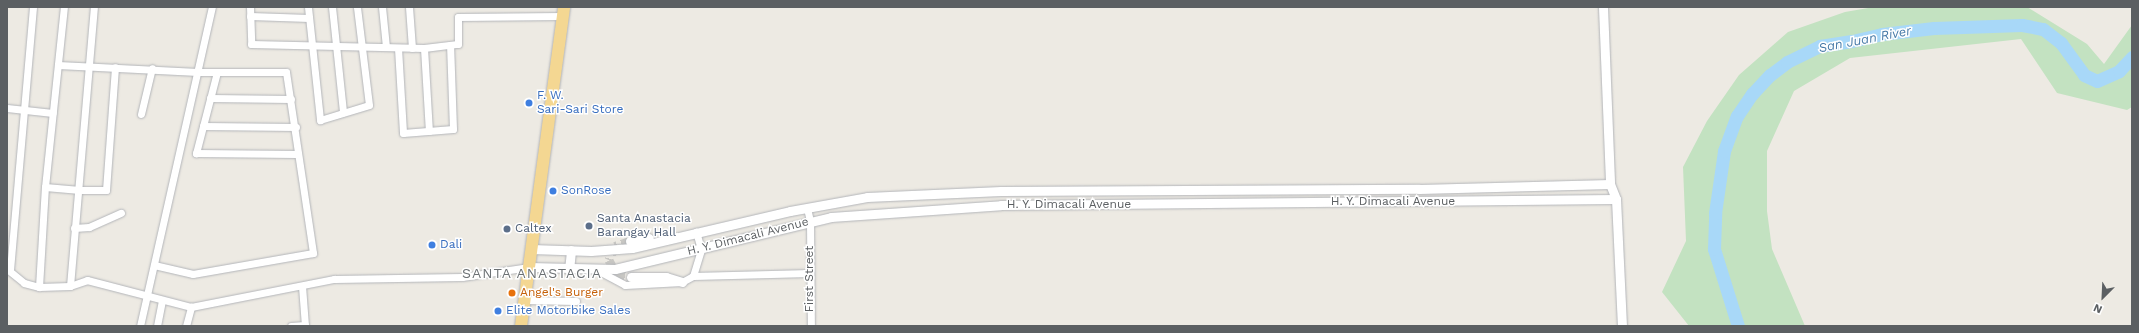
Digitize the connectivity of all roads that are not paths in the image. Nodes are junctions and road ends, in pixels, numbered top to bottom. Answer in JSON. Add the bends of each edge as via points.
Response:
{"nodes":[{"id":1,"x":33,"y":7,"type":"edge"},
{"id":2,"x":64,"y":7,"type":"edge"},
{"id":3,"x":94,"y":7,"type":"edge"},
{"id":4,"x":212,"y":7,"type":"edge"},
{"id":5,"x":250,"y":7,"type":"edge"},
{"id":6,"x":308,"y":7,"type":"edge"},
{"id":7,"x":332,"y":7,"type":"edge"},
{"id":8,"x":357,"y":7,"type":"edge"},
{"id":9,"x":382,"y":7,"type":"edge"},
{"id":10,"x":409,"y":7,"type":"edge"},
{"id":11,"x":1603,"y":7,"type":"edge"},
{"id":12,"x":563,"y":12,"type":"edge"},
{"id":13,"x":250,"y":16,"type":"junction"},
{"id":14,"x":309,"y":18,"type":"junction"},
{"id":15,"x":311,"y":45,"type":"junction"},
{"id":16,"x":450,"y":45,"type":"junction"},
{"id":17,"x":336,"y":46,"type":"junction"},
{"id":18,"x":361,"y":47,"type":"junction"},
{"id":19,"x":386,"y":47,"type":"junction"},
{"id":20,"x":398,"y":48,"type":"junction"},
{"id":21,"x":412,"y":48,"type":"junction"},
{"id":22,"x":424,"y":48,"type":"junction"},
{"id":23,"x":58,"y":65,"type":"junction"},
{"id":24,"x":89,"y":66,"type":"junction"},
{"id":25,"x":115,"y":67,"type":"junction"},
{"id":26,"x":152,"y":68,"type":"junction"},
{"id":27,"x":198,"y":72,"type":"junction"},
{"id":28,"x":217,"y":72,"type":"junction"},
{"id":29,"x":210,"y":98,"type":"junction"},
{"id":30,"x":291,"y":99,"type":"junction"},
{"id":31,"x":7,"y":108,"type":"edge"},
{"id":32,"x":24,"y":110,"type":"junction"},
{"id":33,"x":343,"y":112,"type":"junction"},
{"id":34,"x":53,"y":113,"type":"junction"},
{"id":35,"x":141,"y":114,"type":"dead end"},
{"id":36,"x":203,"y":126,"type":"junction"},
{"id":37,"x":296,"y":127,"type":"junction"},
{"id":38,"x":429,"y":131,"type":"junction"},
{"id":39,"x":297,"y":154,"type":"junction"},
{"id":40,"x":1610,"y":184,"type":"junction"},
{"id":41,"x":45,"y":187,"type":"junction"},
{"id":42,"x":77,"y":190,"type":"junction"},
{"id":43,"x":1001,"y":191,"type":"junction"},
{"id":44,"x":1616,"y":199,"type":"junction"},
{"id":45,"x":1001,"y":205,"type":"junction"},
{"id":46,"x":807,"y":208,"type":"junction"},
{"id":47,"x":121,"y":213,"type":"dead end"},
{"id":48,"x":810,"y":221,"type":"junction"},
{"id":49,"x":74,"y":228,"type":"junction"},
{"id":50,"x":696,"y":232,"type":"junction"},
{"id":51,"x":676,"y":237,"type":"junction"},
{"id":52,"x":630,"y":241,"type":"tunnel mouth"},
{"id":53,"x":701,"y":248,"type":"junction"},
{"id":54,"x":532,"y":249,"type":"junction"},
{"id":55,"x":571,"y":250,"type":"junction"},
{"id":56,"x":154,"y":265,"type":"junction"},
{"id":57,"x":529,"y":267,"type":"junction"},
{"id":58,"x":595,"y":269,"type":"junction"},
{"id":59,"x":8,"y":270,"type":"edge"},
{"id":60,"x":569,"y":270,"type":"junction"},
{"id":61,"x":810,"y":273,"type":"junction"},
{"id":62,"x":693,"y":276,"type":"junction"},
{"id":63,"x":631,"y":278,"type":"tunnel mouth"},
{"id":64,"x":682,"y":282,"type":"junction"},
{"id":65,"x":70,"y":286,"type":"junction"},
{"id":66,"x":302,"y":286,"type":"junction"},
{"id":67,"x":39,"y":287,"type":"junction"},
{"id":68,"x":147,"y":296,"type":"junction"},
{"id":69,"x":162,"y":300,"type":"junction"},
{"id":70,"x":524,"y":300,"type":"junction"},
{"id":71,"x":576,"y":301,"type":"dead end"},
{"id":72,"x":191,"y":307,"type":"junction"},
{"id":73,"x":305,"y":325,"type":"edge"},
{"id":74,"x":140,"y":326,"type":"edge"},
{"id":75,"x":157,"y":326,"type":"edge"},
{"id":76,"x":186,"y":326,"type":"edge"},
{"id":77,"x":291,"y":326,"type":"edge"},
{"id":78,"x":521,"y":326,"type":"edge"},
{"id":79,"x":811,"y":326,"type":"edge"},
{"id":80,"x":1622,"y":326,"type":"edge"}],
"edges":[{"from":1,"to":32,"type":"street"},
{"from":2,"to":23,"type":"street"},
{"from":3,"to":24,"type":"street"},
{"from":4,"to":27,"type":"street"},
{"from":5,"to":13,"type":"street"},
{"from":6,"to":14,"type":"street"},
{"from":7,"to":17,"type":"street"},
{"from":8,"to":18,"type":"street"},
{"from":9,"to":19,"type":"street"},
{"from":10,"to":21,"type":"street"},
{"from":11,"to":40,"type":"street"},
{"from":12,"to":16,"type":"street","via":[[458,17],[458,44]]},
{"from":12,"to":54,"type":"highway"},
{"from":13,"to":14,"type":"street"},
{"from":13,"to":15,"type":"street","via":[[251,44]]},
{"from":14,"to":15,"type":"street"},
{"from":15,"to":17,"type":"street"},
{"from":15,"to":33,"type":"street","via":[[320,120]]},
{"from":16,"to":22,"type":"street"},
{"from":16,"to":38,"type":"street","via":[[453,129]]},
{"from":17,"to":18,"type":"street"},
{"from":17,"to":33,"type":"street"},
{"from":18,"to":19,"type":"street"},
{"from":18,"to":33,"type":"street","via":[[369,105]]},
{"from":19,"to":20,"type":"street"},
{"from":20,"to":21,"type":"street"},
{"from":20,"to":38,"type":"street","via":[[403,133]]},
{"from":21,"to":22,"type":"street"},
{"from":22,"to":38,"type":"street"},
{"from":23,"to":24,"type":"street"},
{"from":23,"to":34,"type":"street"},
{"from":24,"to":25,"type":"street"},
{"from":24,"to":42,"type":"street"},
{"from":25,"to":26,"type":"street"},
{"from":25,"to":42,"type":"street","via":[[106,190]]},
{"from":26,"to":27,"type":"street"},
{"from":26,"to":35,"type":"street"},
{"from":27,"to":28,"type":"street"},
{"from":27,"to":56,"type":"street"},
{"from":28,"to":29,"type":"street"},
{"from":28,"to":30,"type":"street","via":[[286,72]]},
{"from":29,"to":30,"type":"street"},
{"from":29,"to":36,"type":"street"},
{"from":30,"to":37,"type":"street"},
{"from":31,"to":32,"type":"street"},
{"from":32,"to":34,"type":"street"},
{"from":32,"to":59,"type":"street"},
{"from":34,"to":41,"type":"street"},
{"from":36,"to":37,"type":"street"},
{"from":36,"to":39,"type":"street","via":[[196,153]]},
{"from":37,"to":39,"type":"street"},
{"from":39,"to":56,"type":"street","via":[[313,253],[193,274]]},
{"from":40,"to":43,"type":"street","name":"H. Y. Dimacali Avenue","via":[[1411,189]]},
{"from":40,"to":44,"type":"street"},
{"from":41,"to":42,"type":"street"},
{"from":41,"to":67,"type":"street"},
{"from":42,"to":49,"type":"street"},
{"from":43,"to":45,"type":"street"},
{"from":43,"to":46,"type":"street","name":"H. Y. Dimacali Avenue","via":[[868,197]]},
{"from":44,"to":45,"type":"street","name":"H. Y. Dimacali Avenue"},
{"from":44,"to":80,"type":"street"},
{"from":45,"to":48,"type":"street","name":"H. Y. Dimacali Avenue"},
{"from":46,"to":48,"type":"street","name":"First Street"},
{"from":46,"to":50,"type":"street","name":"H. Y. Dimacali Avenue"},
{"from":47,"to":49,"type":"street","via":[[89,227]]},
{"from":48,"to":53,"type":"street","name":"H. Y. Dimacali Avenue"},
{"from":48,"to":61,"type":"street","name":"First Street"},
{"from":49,"to":65,"type":"street"},
{"from":50,"to":51,"type":"street","name":"H. Y. Dimacali Avenue"},
{"from":50,"to":53,"type":"street"},
{"from":51,"to":52,"type":"street"},
{"from":51,"to":55,"type":"street","name":"H. Y. Dimacali Avenue","via":[[632,248]]},
{"from":53,"to":58,"type":"street","name":"H. Y. Dimacali Avenue","via":[[615,269]]},
{"from":53,"to":62,"type":"street"},
{"from":54,"to":55,"type":"street","name":"H. Y. Dimacali Avenue"},
{"from":54,"to":57,"type":"highway"},
{"from":55,"to":60,"type":"street"},
{"from":56,"to":68,"type":"street"},
{"from":57,"to":60,"type":"street","name":"H. Y. Dimacali Avenue"},
{"from":57,"to":66,"type":"street","via":[[462,276],[334,279]]},
{"from":57,"to":70,"type":"highway"},
{"from":58,"to":60,"type":"street","name":"H. Y. Dimacali Avenue"},
{"from":58,"to":64,"type":"street","via":[[625,285]]},
{"from":59,"to":67,"type":"street","via":[[24,283]]},
{"from":61,"to":62,"type":"street"},
{"from":61,"to":79,"type":"street","name":"First Street"},
{"from":62,"to":64,"type":"street"},
{"from":63,"to":64,"type":"street","via":[[666,277]]},
{"from":65,"to":67,"type":"street"},
{"from":65,"to":68,"type":"street","via":[[88,280]]},
{"from":66,"to":72,"type":"street"},
{"from":66,"to":73,"type":"street"},
{"from":68,"to":69,"type":"street"},
{"from":68,"to":74,"type":"street"},
{"from":69,"to":72,"type":"street"},
{"from":69,"to":75,"type":"street"},
{"from":70,"to":71,"type":"street"},
{"from":70,"to":78,"type":"highway"},
{"from":72,"to":76,"type":"street"},
{"from":73,"to":77,"type":"street"}]}
